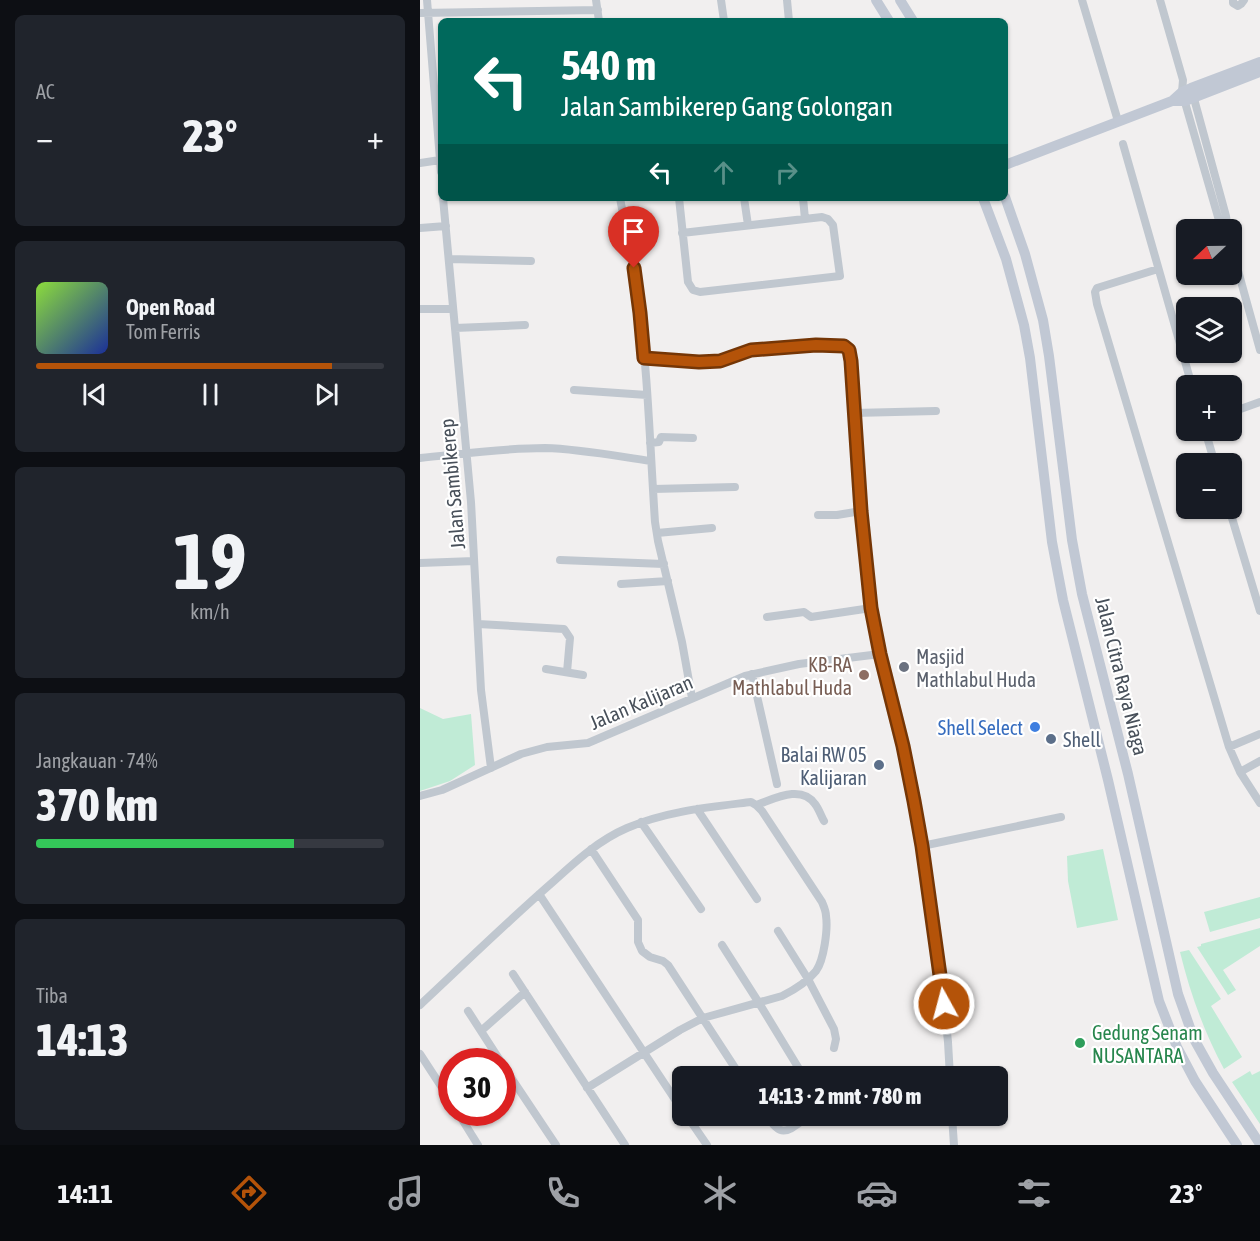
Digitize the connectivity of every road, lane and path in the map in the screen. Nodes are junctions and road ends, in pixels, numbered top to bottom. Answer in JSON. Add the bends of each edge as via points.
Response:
{"nodes":[{"id":1,"x":427,"y":0,"type":"edge"},
{"id":2,"x":596,"y":0,"type":"edge"},
{"id":3,"x":721,"y":0,"type":"edge"},
{"id":4,"x":787,"y":0,"type":"edge"},
{"id":5,"x":876,"y":0,"type":"edge"},
{"id":6,"x":900,"y":0,"type":"edge"},
{"id":7,"x":1082,"y":0,"type":"edge"},
{"id":8,"x":1160,"y":0,"type":"edge"},
{"id":9,"x":1233,"y":0,"type":"edge"},
{"id":10,"x":1244,"y":0,"type":"edge"},
{"id":11,"x":598,"y":10,"type":"junction"},
{"id":12,"x":424,"y":13,"type":"edge"},
{"id":13,"x":599,"y":18,"type":"edge"},
{"id":14,"x":724,"y":18,"type":"edge"},
{"id":15,"x":789,"y":18,"type":"edge"},
{"id":16,"x":887,"y":18,"type":"edge"},
{"id":17,"x":911,"y":18,"type":"edge"},
{"id":18,"x":1260,"y":62,"type":"edge"},
{"id":19,"x":1260,"y":72,"type":"edge"},
{"id":20,"x":1187,"y":92,"type":"junction"},
{"id":21,"x":438,"y":118,"type":"edge"},
{"id":22,"x":1118,"y":122,"type":"junction"},
{"id":23,"x":1123,"y":144,"type":"dead end"},
{"id":24,"x":438,"y":160,"type":"edge"},
{"id":25,"x":420,"y":164,"type":"edge"},
{"id":26,"x":1008,"y":164,"type":"edge"},
{"id":27,"x":443,"y":201,"type":"edge"},
{"id":28,"x":621,"y":201,"type":"edge"},
{"id":29,"x":679,"y":201,"type":"edge"},
{"id":30,"x":744,"y":201,"type":"edge"},
{"id":31,"x":803,"y":201,"type":"edge"},
{"id":32,"x":984,"y":201,"type":"edge"},
{"id":33,"x":1006,"y":201,"type":"edge"},
{"id":34,"x":805,"y":219,"type":"junction"},
{"id":35,"x":1219,"y":219,"type":"edge"},
{"id":36,"x":1226,"y":219,"type":"edge"},
{"id":37,"x":747,"y":225,"type":"junction"},
{"id":38,"x":446,"y":226,"type":"junction"},
{"id":39,"x":420,"y":228,"type":"edge"},
{"id":40,"x":682,"y":233,"type":"junction"},
{"id":41,"x":450,"y":259,"type":"junction"},
{"id":42,"x":531,"y":261,"type":"dead end"},
{"id":43,"x":1158,"y":269,"type":"junction"},
{"id":44,"x":1242,"y":285,"type":"edge"},
{"id":45,"x":420,"y":309,"type":"edge"},
{"id":46,"x":453,"y":309,"type":"junction"},
{"id":47,"x":1043,"y":320,"type":"junction"},
{"id":48,"x":525,"y":325,"type":"dead end"},
{"id":49,"x":1024,"y":325,"type":"junction"},
{"id":50,"x":455,"y":328,"type":"junction"},
{"id":51,"x":1260,"y":350,"type":"edge"},
{"id":52,"x":644,"y":358,"type":"junction"},
{"id":53,"x":1189,"y":375,"type":"edge"},
{"id":54,"x":574,"y":390,"type":"dead end"},
{"id":55,"x":647,"y":395,"type":"junction"},
{"id":56,"x":1260,"y":402,"type":"edge"},
{"id":57,"x":1242,"y":408,"type":"edge"},
{"id":58,"x":936,"y":411,"type":"dead end"},
{"id":59,"x":854,"y":413,"type":"junction"},
{"id":60,"x":693,"y":438,"type":"dead end"},
{"id":61,"x":650,"y":443,"type":"junction"},
{"id":62,"x":466,"y":453,"type":"junction"},
{"id":63,"x":420,"y":458,"type":"edge"},
{"id":64,"x":651,"y":461,"type":"junction"},
{"id":65,"x":735,"y":487,"type":"dead end"},
{"id":66,"x":653,"y":489,"type":"junction"},
{"id":67,"x":861,"y":511,"type":"junction"},
{"id":68,"x":818,"y":515,"type":"dead end"},
{"id":69,"x":1232,"y":519,"type":"edge"},
{"id":70,"x":712,"y":528,"type":"dead end"},
{"id":71,"x":657,"y":533,"type":"junction"},
{"id":72,"x":560,"y":560,"type":"dead end"},
{"id":73,"x":474,"y":561,"type":"junction"},
{"id":74,"x":420,"y":563,"type":"edge"},
{"id":75,"x":664,"y":564,"type":"junction"},
{"id":76,"x":668,"y":581,"type":"junction"},
{"id":77,"x":621,"y":584,"type":"dead end"},
{"id":78,"x":871,"y":608,"type":"junction"},
{"id":79,"x":1260,"y":611,"type":"edge"},
{"id":80,"x":767,"y":617,"type":"dead end"},
{"id":81,"x":478,"y":624,"type":"junction"},
{"id":82,"x":880,"y":654,"type":"junction"},
{"id":83,"x":546,"y":669,"type":"dead end"},
{"id":84,"x":567,"y":672,"type":"junction"},
{"id":85,"x":752,"y":674,"type":"junction"},
{"id":86,"x":583,"y":675,"type":"dead end"},
{"id":87,"x":692,"y":698,"type":"junction"},
{"id":88,"x":1260,"y":734,"type":"edge"},
{"id":89,"x":1229,"y":747,"type":"junction"},
{"id":90,"x":1260,"y":761,"type":"edge"},
{"id":91,"x":491,"y":768,"type":"junction"},
{"id":92,"x":1240,"y":772,"type":"junction"},
{"id":93,"x":1128,"y":774,"type":"junction"},
{"id":94,"x":1108,"y":780,"type":"junction"},
{"id":95,"x":777,"y":784,"type":"dead end"},
{"id":96,"x":420,"y":796,"type":"edge"},
{"id":97,"x":1260,"y":803,"type":"edge"},
{"id":98,"x":756,"y":805,"type":"junction"},
{"id":99,"x":697,"y":809,"type":"junction"},
{"id":100,"x":1061,"y":817,"type":"dead end"},
{"id":101,"x":641,"y":822,"type":"junction"},
{"id":102,"x":824,"y":822,"type":"dead end"},
{"id":103,"x":922,"y":846,"type":"junction"},
{"id":104,"x":591,"y":849,"type":"junction"},
{"id":105,"x":539,"y":894,"type":"junction"},
{"id":106,"x":757,"y":899,"type":"dead end"},
{"id":107,"x":701,"y":909,"type":"dead end"},
{"id":108,"x":778,"y":931,"type":"dead end"},
{"id":109,"x":722,"y":945,"type":"dead end"},
{"id":110,"x":513,"y":974,"type":"dead end"},
{"id":111,"x":808,"y":979,"type":"junction"},
{"id":112,"x":525,"y":992,"type":"junction"},
{"id":113,"x":759,"y":1003,"type":"junction"},
{"id":114,"x":420,"y":1005,"type":"edge"},
{"id":115,"x":468,"y":1011,"type":"dead end"},
{"id":116,"x":703,"y":1018,"type":"junction"},
{"id":117,"x":481,"y":1031,"type":"junction"},
{"id":118,"x":492,"y":1048,"type":"edge"},
{"id":119,"x":834,"y":1048,"type":"dead end"},
{"id":120,"x":644,"y":1052,"type":"junction"},
{"id":121,"x":420,"y":1054,"type":"edge"},
{"id":122,"x":734,"y":1066,"type":"edge"},
{"id":123,"x":797,"y":1066,"type":"edge"},
{"id":124,"x":949,"y":1066,"type":"edge"},
{"id":125,"x":438,"y":1082,"type":"edge"},
{"id":126,"x":516,"y":1084,"type":"edge"},
{"id":127,"x":588,"y":1088,"type":"junction"},
{"id":128,"x":672,"y":1095,"type":"edge"},
{"id":129,"x":466,"y":1126,"type":"edge"},
{"id":130,"x":694,"y":1126,"type":"edge"},
{"id":131,"x":774,"y":1126,"type":"edge"},
{"id":132,"x":794,"y":1126,"type":"edge"},
{"id":133,"x":953,"y":1126,"type":"edge"},
{"id":134,"x":1260,"y":1144,"type":"edge"},
{"id":135,"x":478,"y":1145,"type":"edge"},
{"id":136,"x":556,"y":1145,"type":"edge"},
{"id":137,"x":625,"y":1145,"type":"edge"},
{"id":138,"x":707,"y":1145,"type":"edge"},
{"id":139,"x":954,"y":1145,"type":"edge"},
{"id":140,"x":1237,"y":1145,"type":"edge"}],
"edges":[{"from":1,"to":12,"type":"street"},
{"from":2,"to":11,"type":"street"},
{"from":3,"to":14,"type":"street"},
{"from":4,"to":15,"type":"street"},
{"from":5,"to":16,"type":"street"},
{"from":6,"to":17,"type":"street"},
{"from":7,"to":22,"type":"street"},
{"from":8,"to":20,"type":"street"},
{"from":9,"to":10,"type":"street","via":[[1238,6]]},
{"from":11,"to":12,"type":"street"},
{"from":11,"to":13,"type":"street"},
{"from":12,"to":21,"type":"street"},
{"from":18,"to":20,"type":"street"},
{"from":19,"to":20,"type":"street"},
{"from":20,"to":22,"type":"street"},
{"from":20,"to":35,"type":"street"},
{"from":20,"to":36,"type":"street"},
{"from":22,"to":26,"type":"street"},
{"from":23,"to":43,"type":"street"},
{"from":24,"to":25,"type":"street"},
{"from":27,"to":38,"type":"street","name":"Jalan Sambikerep"},
{"from":28,"to":52,"type":"street","via":[[634,268]]},
{"from":29,"to":40,"type":"street"},
{"from":30,"to":37,"type":"street"},
{"from":31,"to":34,"type":"street"},
{"from":32,"to":49,"type":"street","name":"Jalan Citra Raya Niaga"},
{"from":33,"to":47,"type":"street","name":"Jalan Citra Raya Niaga"},
{"from":34,"to":37,"type":"street"},
{"from":34,"to":40,"type":"street","via":[[822,217],[833,225],[840,276],[700,292],[688,282]]},
{"from":37,"to":40,"type":"street"},
{"from":38,"to":39,"type":"street"},
{"from":38,"to":41,"type":"street","name":"Jalan Sambikerep"},
{"from":41,"to":42,"type":"street"},
{"from":41,"to":46,"type":"street","name":"Jalan Sambikerep"},
{"from":43,"to":53,"type":"street"},
{"from":43,"to":89,"type":"street","via":[[1101,286],[1095,292]]},
{"from":44,"to":51,"type":"street"},
{"from":45,"to":46,"type":"street"},
{"from":46,"to":50,"type":"street","name":"Jalan Sambikerep"},
{"from":47,"to":49,"type":"street"},
{"from":47,"to":93,"type":"street","name":"Jalan Citra Raya Niaga","via":[[1082,594]]},
{"from":48,"to":50,"type":"street"},
{"from":49,"to":94,"type":"street","name":"Jalan Citra Raya Niaga","via":[[1052,542]]},
{"from":50,"to":62,"type":"street","name":"Jalan Sambikerep"},
{"from":52,"to":55,"type":"street"},
{"from":52,"to":59,"type":"street","via":[[720,361],[751,350],[844,346],[849,350]]},
{"from":54,"to":55,"type":"street"},
{"from":55,"to":61,"type":"street"},
{"from":56,"to":57,"type":"street"},
{"from":58,"to":59,"type":"street"},
{"from":59,"to":67,"type":"street"},
{"from":60,"to":61,"type":"street","via":[[661,437]]},
{"from":61,"to":64,"type":"street"},
{"from":62,"to":63,"type":"street"},
{"from":62,"to":64,"type":"street","via":[[558,449]]},
{"from":62,"to":73,"type":"street","name":"Jalan Sambikerep"},
{"from":64,"to":66,"type":"street"},
{"from":65,"to":66,"type":"street"},
{"from":66,"to":71,"type":"street"},
{"from":67,"to":68,"type":"street"},
{"from":67,"to":78,"type":"street"},
{"from":69,"to":79,"type":"street"},
{"from":70,"to":71,"type":"street"},
{"from":71,"to":75,"type":"street"},
{"from":72,"to":75,"type":"street"},
{"from":73,"to":74,"type":"street"},
{"from":73,"to":81,"type":"street","name":"Jalan Sambikerep"},
{"from":75,"to":76,"type":"street"},
{"from":76,"to":77,"type":"street"},
{"from":76,"to":87,"type":"street"},
{"from":78,"to":80,"type":"street","via":[[813,617],[804,612]]},
{"from":78,"to":82,"type":"street"},
{"from":81,"to":84,"type":"street","via":[[564,629],[570,638]]},
{"from":81,"to":91,"type":"street","name":"Jalan Sambikerep"},
{"from":82,"to":85,"type":"street","name":"Jalan Kalijaran"},
{"from":82,"to":103,"type":"street"},
{"from":83,"to":84,"type":"street"},
{"from":84,"to":86,"type":"street"},
{"from":85,"to":87,"type":"street","name":"Jalan Kalijaran"},
{"from":85,"to":95,"type":"street"},
{"from":87,"to":91,"type":"street","name":"Jalan Kalijaran","via":[[588,743],[534,750]]},
{"from":88,"to":89,"type":"street"},
{"from":89,"to":92,"type":"street"},
{"from":90,"to":92,"type":"street"},
{"from":91,"to":96,"type":"street","name":"Jalan Kalijaran"},
{"from":92,"to":97,"type":"street"},
{"from":93,"to":94,"type":"street"},
{"from":93,"to":134,"type":"street","name":"Jalan Citra Raya Niaga","via":[[1178,994],[1194,1039]]},
{"from":94,"to":140,"type":"street","name":"Jalan Citra Raya Niaga","via":[[1160,1000],[1181,1056]]},
{"from":98,"to":99,"type":"street","via":[[751,802]]},
{"from":98,"to":102,"type":"street","via":[[802,794],[815,804]]},
{"from":98,"to":111,"type":"street","via":[[826,912],[820,965]]},
{"from":99,"to":101,"type":"street"},
{"from":99,"to":106,"type":"street"},
{"from":100,"to":103,"type":"street"},
{"from":101,"to":104,"type":"street"},
{"from":101,"to":107,"type":"street"},
{"from":103,"to":124,"type":"street"},
{"from":104,"to":105,"type":"street"},
{"from":104,"to":116,"type":"street","via":[[638,920],[642,951],[668,965]]},
{"from":105,"to":114,"type":"street"},
{"from":105,"to":120,"type":"street"},
{"from":108,"to":111,"type":"street"},
{"from":109,"to":113,"type":"street"},
{"from":110,"to":112,"type":"street"},
{"from":111,"to":113,"type":"street","via":[[782,996]]},
{"from":111,"to":119,"type":"street","via":[[835,1032]]},
{"from":112,"to":117,"type":"street"},
{"from":112,"to":127,"type":"street"},
{"from":113,"to":116,"type":"street"},
{"from":113,"to":123,"type":"street"},
{"from":115,"to":117,"type":"street"},
{"from":116,"to":120,"type":"street"},
{"from":116,"to":122,"type":"street"},
{"from":117,"to":118,"type":"street"},
{"from":120,"to":127,"type":"street"},
{"from":120,"to":128,"type":"street"},
{"from":121,"to":125,"type":"street"},
{"from":126,"to":136,"type":"street"},
{"from":127,"to":137,"type":"street"},
{"from":129,"to":135,"type":"street"},
{"from":130,"to":138,"type":"street"},
{"from":131,"to":132,"type":"street","via":[[780,1131]]},
{"from":133,"to":139,"type":"street"}]}
